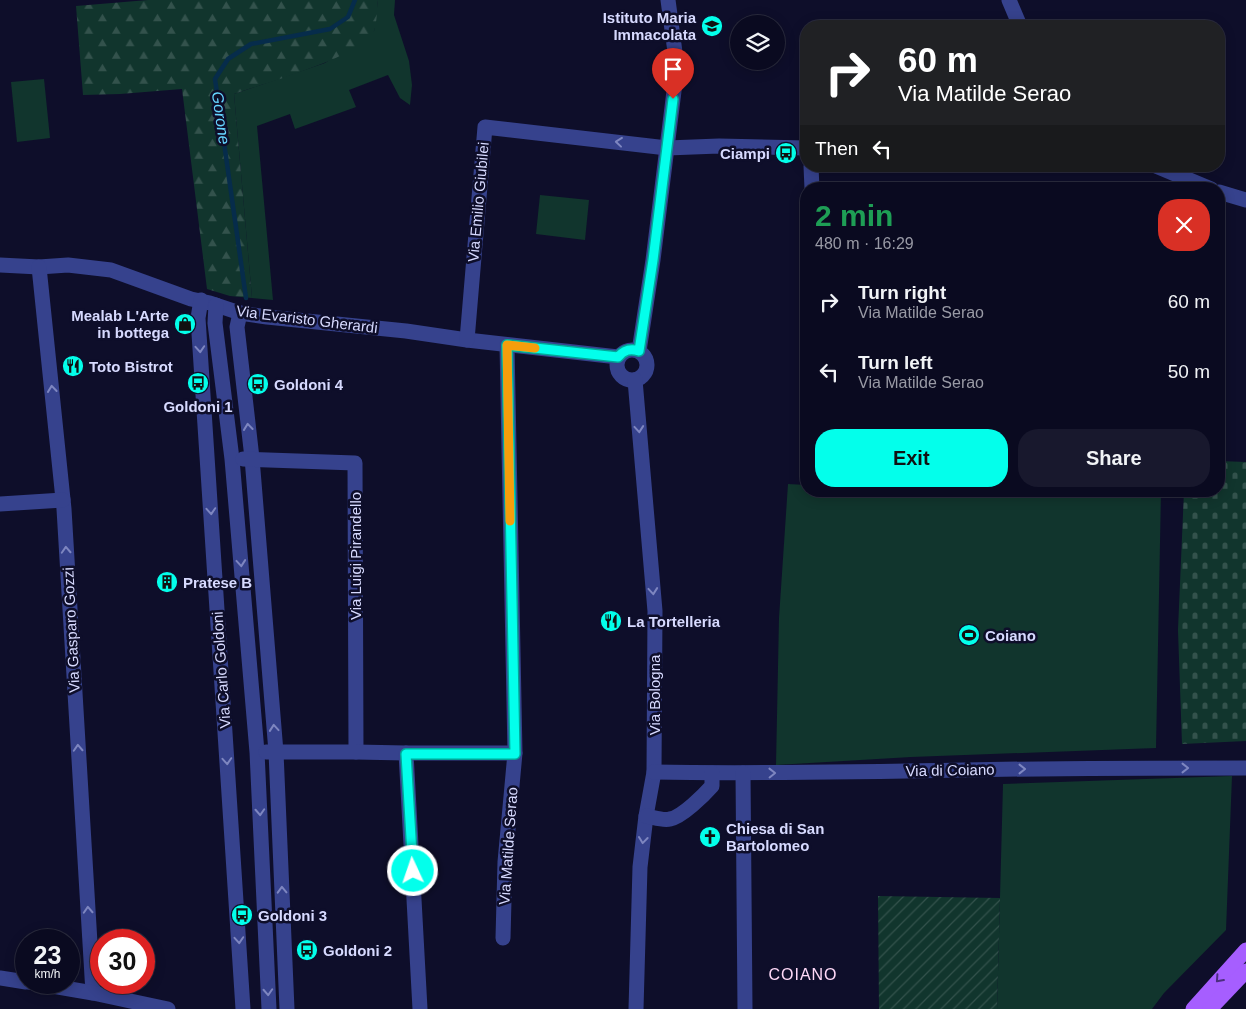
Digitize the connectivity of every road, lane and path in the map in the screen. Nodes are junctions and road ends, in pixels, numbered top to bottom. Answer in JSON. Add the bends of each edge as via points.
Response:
{"nodes":[{"id":1,"x":668,"y":0,"type":"edge"},
{"id":2,"x":1009,"y":0,"type":"edge"},
{"id":3,"x":1017,"y":20,"type":"edge"},
{"id":4,"x":667,"y":148,"type":"junction"},
{"id":5,"x":800,"y":148,"type":"edge"},
{"id":6,"x":1170,"y":172,"type":"edge"},
{"id":7,"x":1194,"y":182,"type":"edge"},
{"id":8,"x":1225,"y":194,"type":"edge"},
{"id":9,"x":1246,"y":200,"type":"edge"},
{"id":10,"x":0,"y":266,"type":"edge"},
{"id":11,"x":39,"y":267,"type":"junction"},
{"id":12,"x":201,"y":300,"type":"junction"},
{"id":13,"x":216,"y":305,"type":"junction"},
{"id":14,"x":240,"y":313,"type":"junction"},
{"id":15,"x":467,"y":340,"type":"junction"},
{"id":16,"x":507,"y":345,"type":"junction"},
{"id":17,"x":639,"y":351,"type":"junction"},
{"id":18,"x":618,"y":357,"type":"junction"},
{"id":19,"x":635,"y":380,"type":"junction"},
{"id":20,"x":252,"y":458,"type":"junction"},
{"id":21,"x":232,"y":460,"type":"junction"},
{"id":22,"x":63,"y":500,"type":"junction"},
{"id":23,"x":0,"y":504,"type":"edge"},
{"id":24,"x":257,"y":752,"type":"junction"},
{"id":25,"x":276,"y":752,"type":"junction"},
{"id":26,"x":356,"y":752,"type":"junction"},
{"id":27,"x":406,"y":754,"type":"junction"},
{"id":28,"x":515,"y":754,"type":"junction"},
{"id":29,"x":1246,"y":768,"type":"edge"},
{"id":30,"x":654,"y":772,"type":"junction"},
{"id":31,"x":712,"y":773,"type":"junction"},
{"id":32,"x":743,"y":773,"type":"junction"},
{"id":33,"x":646,"y":816,"type":"junction"},
{"id":34,"x":503,"y":938,"type":"dead end"},
{"id":35,"x":90,"y":944,"type":"edge"},
{"id":36,"x":1246,"y":950,"type":"edge"},
{"id":37,"x":1246,"y":971,"type":"edge"},
{"id":38,"x":0,"y":978,"type":"edge"},
{"id":39,"x":15,"y":980,"type":"edge"},
{"id":40,"x":98,"y":994,"type":"edge"},
{"id":41,"x":168,"y":1009,"type":"edge"},
{"id":42,"x":243,"y":1009,"type":"edge"},
{"id":43,"x":269,"y":1009,"type":"edge"},
{"id":44,"x":287,"y":1009,"type":"edge"},
{"id":45,"x":420,"y":1009,"type":"edge"},
{"id":46,"x":636,"y":1009,"type":"edge"},
{"id":47,"x":745,"y":1009,"type":"edge"},
{"id":48,"x":1193,"y":1009,"type":"edge"},
{"id":49,"x":1210,"y":1009,"type":"edge"}],
"edges":[{"from":1,"to":4,"type":"street","via":[[677,66]]},
{"from":2,"to":3,"type":"street"},
{"from":4,"to":5,"type":"street","name":"Via Emilio Giubilei"},
{"from":4,"to":15,"type":"street","name":"Via Emilio Giubilei","one_way":true,"via":[[485,128]]},
{"from":4,"to":17,"type":"street"},
{"from":6,"to":7,"type":"street"},
{"from":8,"to":9,"type":"street"},
{"from":10,"to":11,"type":"street","name":"Via Evaristo Gherardi"},
{"from":11,"to":12,"type":"street","name":"Via Evaristo Gherardi","via":[[68,265],[111,270]]},
{"from":22,"to":11,"type":"street","name":"Via Gasparo Gozzi","one_way":true},
{"from":12,"to":13,"type":"street","name":"Via Evaristo Gherardi"},
{"from":12,"to":42,"type":"street","name":"Via Carlo Goldoni","one_way":true,"via":[[198,318]]},
{"from":13,"to":14,"type":"street","name":"Via Evaristo Gherardi"},
{"from":13,"to":21,"type":"street","name":"Via Carlo Goldoni","via":[[215,323]]},
{"from":14,"to":15,"type":"street","name":"Via Evaristo Gherardi"},
{"from":20,"to":14,"type":"street","one_way":true,"via":[[237,327]]},
{"from":15,"to":16,"type":"street","name":"Via Evaristo Gherardi"},
{"from":16,"to":18,"type":"street","name":"Via Evaristo Gherardi"},
{"from":16,"to":28,"type":"street","name":"Via Matilde Serao"},
{"from":17,"to":18,"type":"street","via":[[630,349]]},
{"from":17,"to":19,"type":"street","via":[[644,354],[647,370]]},
{"from":18,"to":19,"type":"street","via":[[616,366],[620,374],[627,380]]},
{"from":19,"to":30,"type":"street","name":"Via Bologna","one_way":true,"via":[[655,611]]},
{"from":20,"to":21,"type":"street"},
{"from":25,"to":20,"type":"street","one_way":true},
{"from":20,"to":26,"type":"street","name":"Via Luigi Pirandello","via":[[355,463]]},
{"from":21,"to":24,"type":"street","name":"Via Carlo Goldoni","one_way":true},
{"from":22,"to":23,"type":"street"},
{"from":35,"to":22,"type":"street","name":"Via Gasparo Gozzi","one_way":true},
{"from":24,"to":25,"type":"street"},
{"from":24,"to":43,"type":"street","name":"Via Carlo Goldoni","one_way":true},
{"from":25,"to":26,"type":"street"},
{"from":44,"to":25,"type":"street","one_way":true},
{"from":26,"to":27,"type":"street"},
{"from":27,"to":28,"type":"street"},
{"from":27,"to":45,"type":"street"},
{"from":28,"to":34,"type":"street","name":"Via Matilde Serao","via":[[505,862]]},
{"from":32,"to":29,"type":"street","name":"Via di Coiano","one_way":true},
{"from":30,"to":31,"type":"street","name":"Via di Coiano"},
{"from":30,"to":33,"type":"street","name":"Via Bologna"},
{"from":31,"to":32,"type":"street","name":"Via di Coiano"},
{"from":31,"to":33,"type":"street","via":[[712,786],[678,816],[669,820]]},
{"from":32,"to":47,"type":"street"},
{"from":33,"to":46,"type":"street","name":"Via Bologna","one_way":true,"via":[[640,867]]},
{"from":36,"to":48,"type":"main road","one_way":true},
{"from":37,"to":49,"type":"main road"},
{"from":38,"to":39,"type":"street"},
{"from":40,"to":41,"type":"street"}]}
